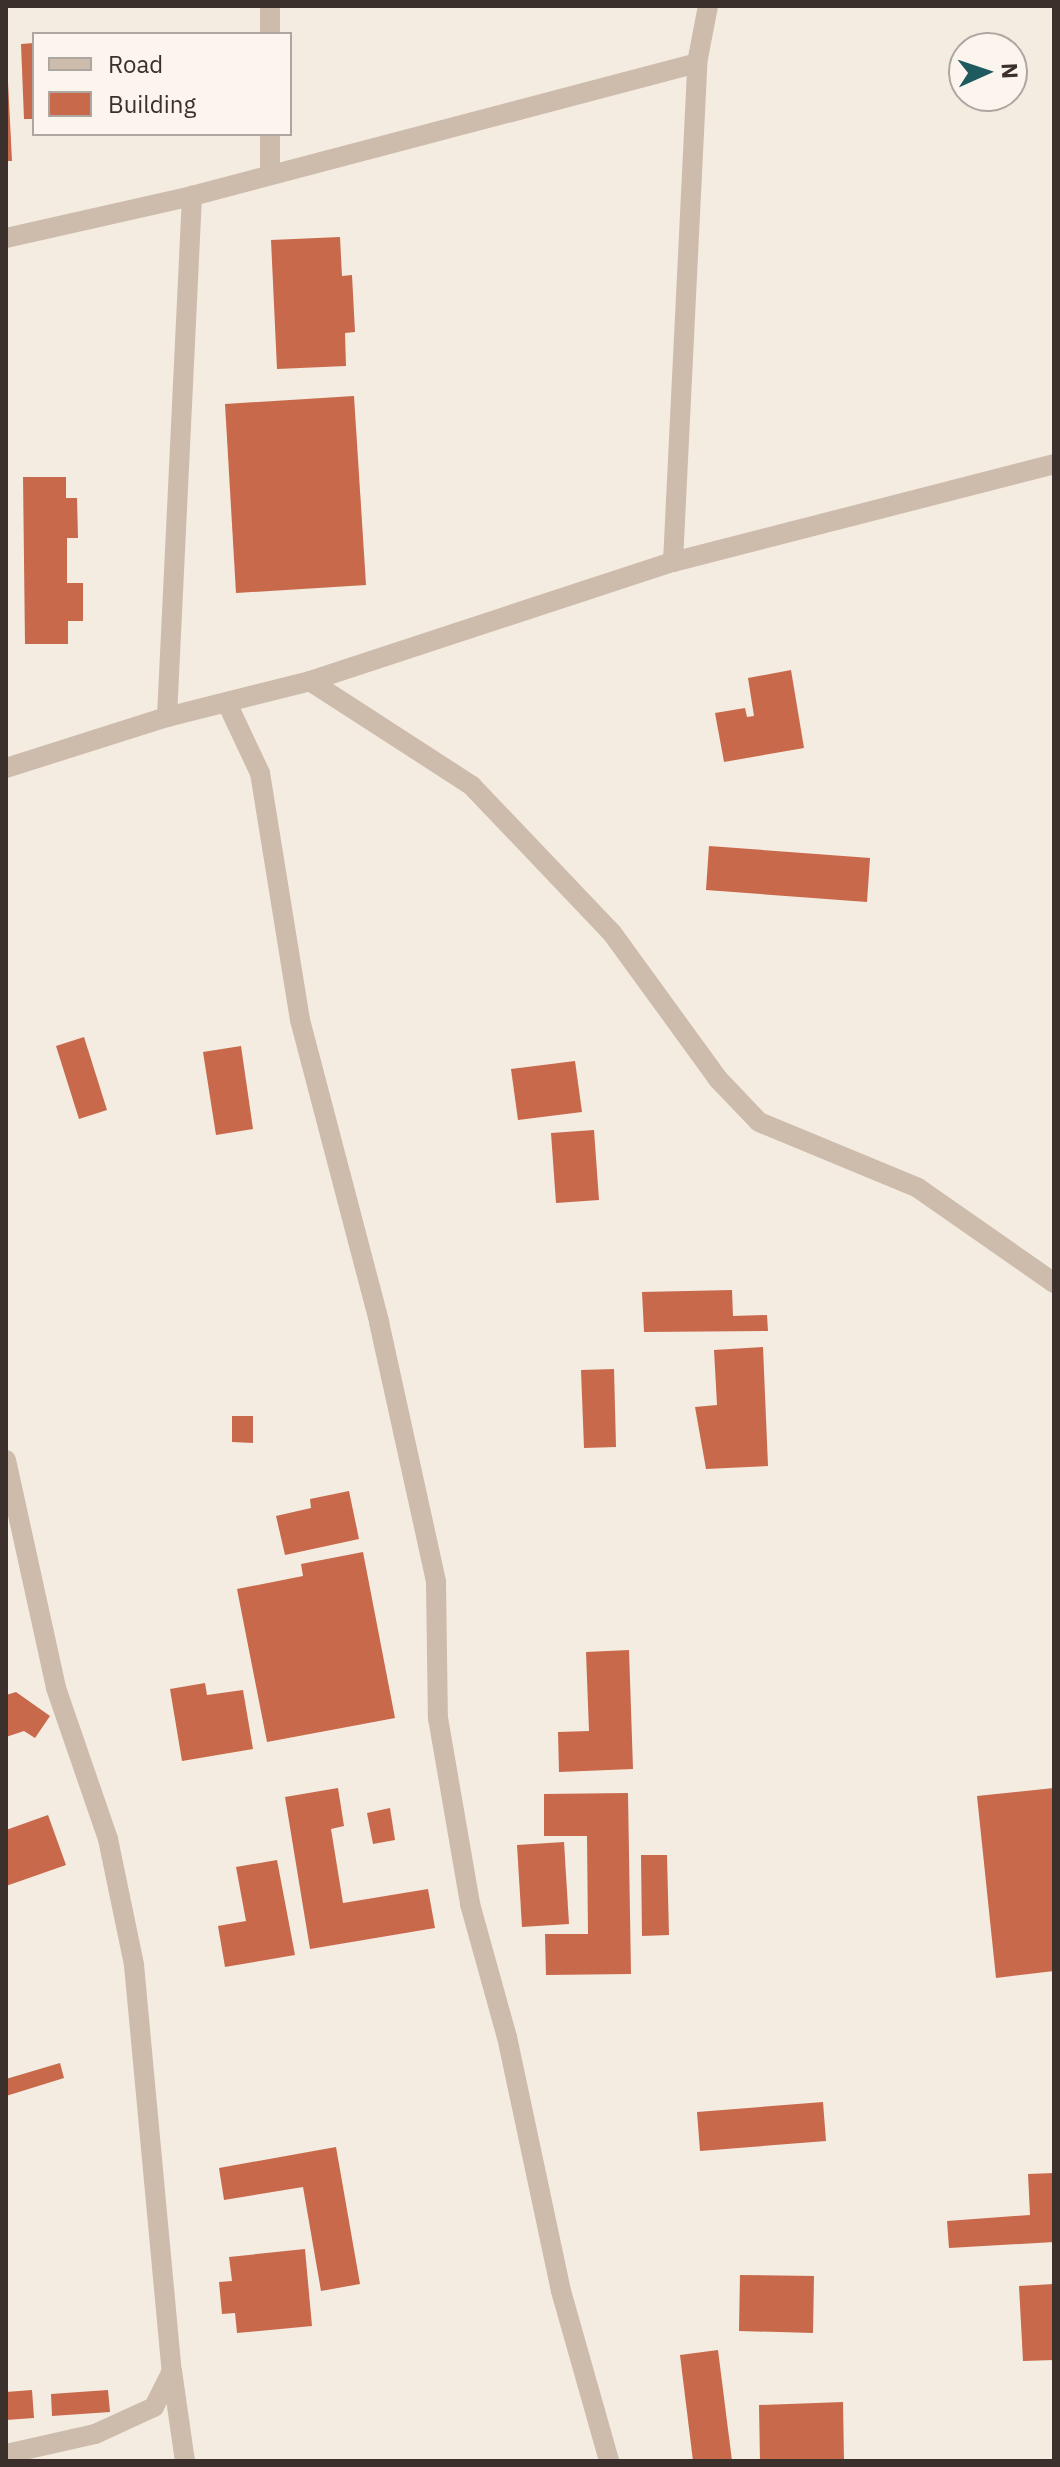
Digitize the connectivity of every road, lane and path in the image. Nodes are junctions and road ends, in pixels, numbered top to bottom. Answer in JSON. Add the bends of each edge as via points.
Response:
{"nodes":[{"id":1,"x":270,"y":6,"type":"edge"},
{"id":2,"x":708,"y":6,"type":"edge"},
{"id":3,"x":270,"y":32,"type":"edge"},
{"id":4,"x":697,"y":63,"type":"junction"},
{"id":5,"x":270,"y":136,"type":"edge"},
{"id":6,"x":270,"y":174,"type":"junction"},
{"id":7,"x":192,"y":196,"type":"junction"},
{"id":8,"x":6,"y":238,"type":"edge"},
{"id":9,"x":1054,"y":464,"type":"edge"},
{"id":10,"x":673,"y":562,"type":"junction"},
{"id":11,"x":310,"y":681,"type":"junction"},
{"id":12,"x":227,"y":703,"type":"junction"},
{"id":13,"x":167,"y":717,"type":"junction"},
{"id":14,"x":6,"y":768,"type":"edge"},
{"id":15,"x":1054,"y":1283,"type":"edge"},
{"id":16,"x":6,"y":1460,"type":"edge"},
{"id":17,"x":172,"y":2371,"type":"junction"},
{"id":18,"x":6,"y":2454,"type":"edge"},
{"id":19,"x":185,"y":2461,"type":"edge"},
{"id":20,"x":609,"y":2461,"type":"edge"}],
"edges":[{"from":1,"to":3,"type":"street"},
{"from":2,"to":4,"type":"street"},
{"from":4,"to":6,"type":"street"},
{"from":4,"to":10,"type":"street"},
{"from":5,"to":6,"type":"street"},
{"from":6,"to":7,"type":"street"},
{"from":7,"to":8,"type":"street"},
{"from":7,"to":13,"type":"street"},
{"from":9,"to":10,"type":"street"},
{"from":10,"to":11,"type":"street"},
{"from":11,"to":12,"type":"street"},
{"from":11,"to":15,"type":"street","via":[[471,785],[612,933],[718,1079],[759,1122],[918,1188]]},
{"from":12,"to":13,"type":"street"},
{"from":12,"to":20,"type":"street","via":[[260,773],[300,1020],[379,1322],[436,1582],[438,1718],[470,1904],[507,2037],[561,2291]]},
{"from":13,"to":14,"type":"street"},
{"from":16,"to":17,"type":"street","via":[[53,1674],[108,1839],[134,1965]]},
{"from":17,"to":18,"type":"street","via":[[154,2407],[95,2434]]},
{"from":17,"to":19,"type":"street"}]}
